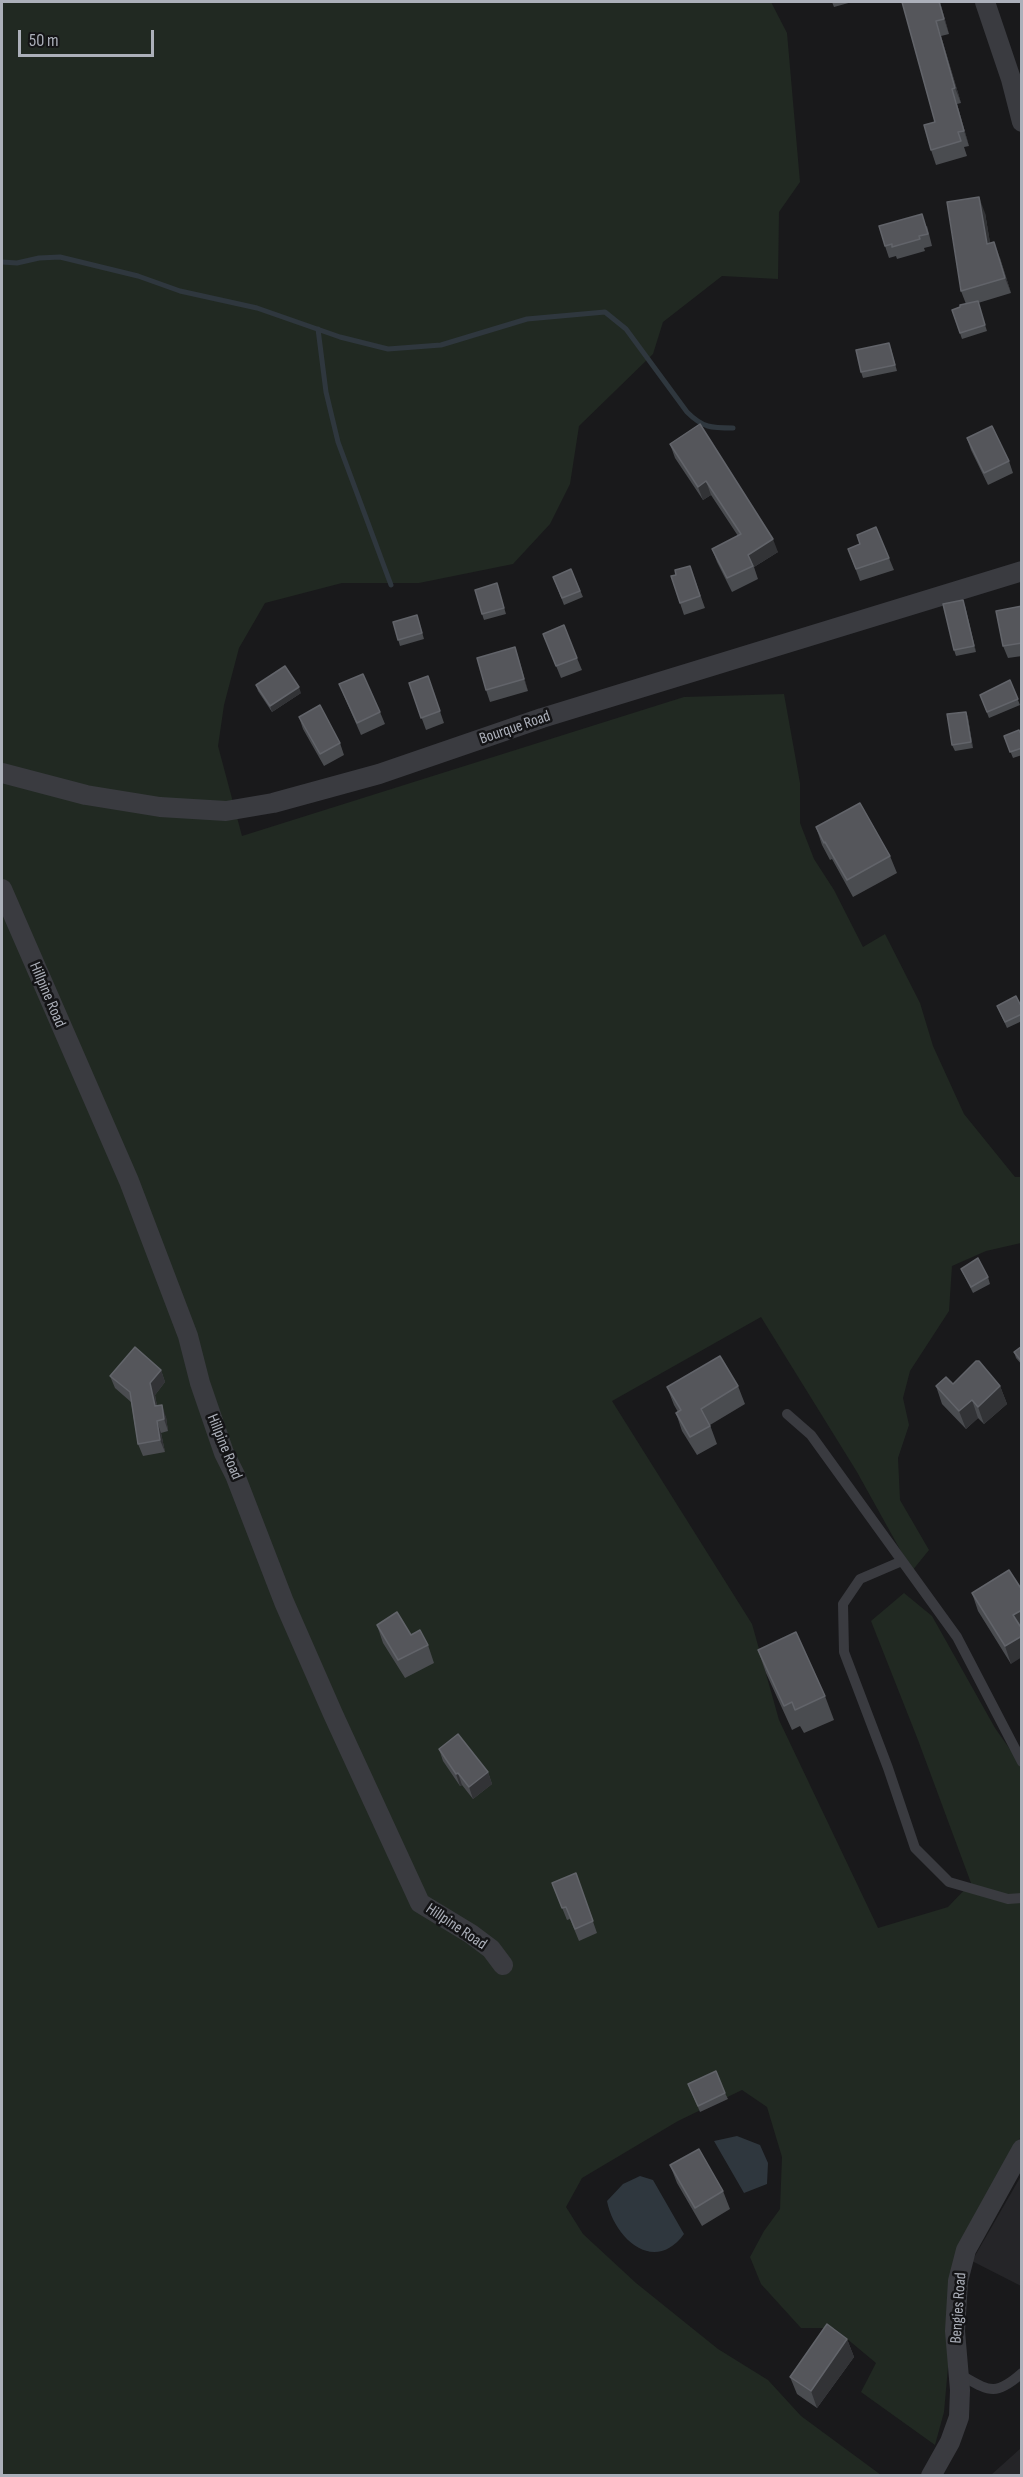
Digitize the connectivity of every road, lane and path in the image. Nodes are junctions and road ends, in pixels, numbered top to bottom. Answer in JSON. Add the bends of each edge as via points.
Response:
{"nodes":[{"id":1,"x":985,"y":2,"type":"edge"},
{"id":2,"x":1022,"y":122,"type":"edge"},
{"id":3,"x":1022,"y":571,"type":"edge"},
{"id":4,"x":2,"y":773,"type":"edge"},
{"id":5,"x":2,"y":889,"type":"edge"},
{"id":6,"x":787,"y":1414,"type":"dead end"},
{"id":7,"x":902,"y":1561,"type":"junction"},
{"id":8,"x":1022,"y":1762,"type":"edge"},
{"id":9,"x":1022,"y":1898,"type":"edge"},
{"id":10,"x":503,"y":1965,"type":"dead end"},
{"id":11,"x":1022,"y":2149,"type":"edge"},
{"id":12,"x":958,"y":2373,"type":"junction"},
{"id":13,"x":1022,"y":2373,"type":"edge"},
{"id":14,"x":931,"y":2475,"type":"edge"}],
"edges":[{"from":1,"to":2,"type":"street"},
{"from":3,"to":4,"type":"street","name":"Bourque Road","via":[[542,718],[379,774],[273,803],[226,811],[160,807],[86,795]]},
{"from":5,"to":10,"type":"street","name":"Hillpine Road","via":[[129,1182],[188,1336],[224,1453],[284,1602],[420,1903],[471,1934]]},
{"from":6,"to":7,"type":"lane","via":[[811,1435]]},
{"from":7,"to":8,"type":"lane","via":[[957,1637]]},
{"from":7,"to":9,"type":"lane","via":[[860,1579],[843,1604],[844,1652],[915,1848],[949,1882],[1008,1899]]},
{"from":11,"to":12,"type":"street","name":"Bengies Road","via":[[966,2250],[958,2281]]},
{"from":12,"to":13,"type":"lane","via":[[984,2388],[996,2390],[1006,2388]]},
{"from":12,"to":14,"type":"street","name":"Bengies Road","via":[[959,2417]]}]}
